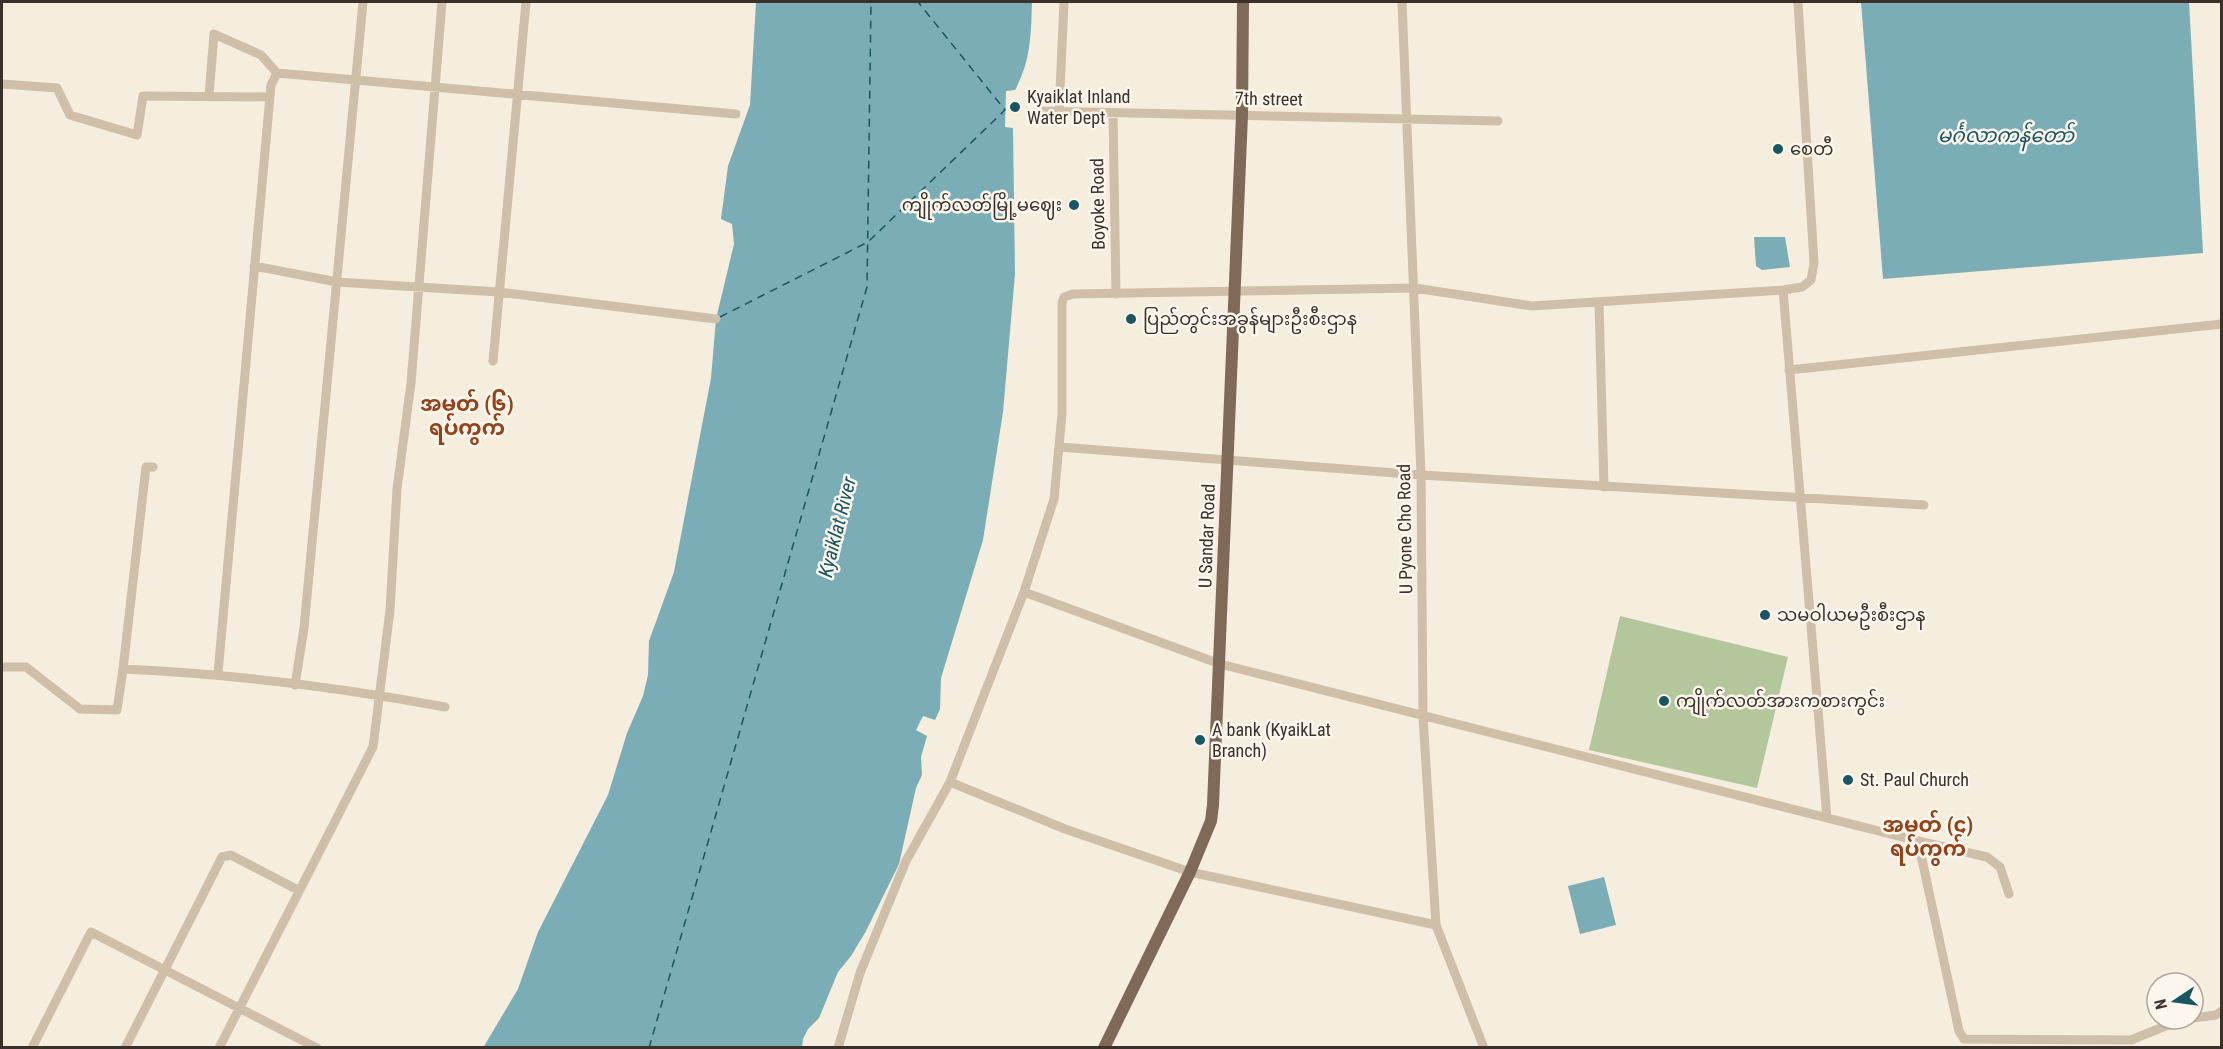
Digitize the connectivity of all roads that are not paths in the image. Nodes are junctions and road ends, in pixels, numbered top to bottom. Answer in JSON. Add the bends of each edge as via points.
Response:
{"nodes":[{"id":1,"x":363,"y":2,"type":"edge"},
{"id":2,"x":442,"y":2,"type":"edge"},
{"id":3,"x":526,"y":2,"type":"edge"},
{"id":4,"x":1064,"y":2,"type":"edge"},
{"id":5,"x":1243,"y":2,"type":"edge"},
{"id":6,"x":1402,"y":2,"type":"edge"},
{"id":7,"x":1798,"y":2,"type":"edge"},
{"id":8,"x":277,"y":73,"type":"junction"},
{"id":9,"x":356,"y":81,"type":"junction"},
{"id":10,"x":2,"y":84,"type":"edge"},
{"id":11,"x":436,"y":87,"type":"junction"},
{"id":12,"x":516,"y":94,"type":"junction"},
{"id":13,"x":209,"y":95,"type":"junction"},
{"id":14,"x":270,"y":97,"type":"junction"},
{"id":15,"x":1038,"y":111,"type":"dead end"},
{"id":16,"x":1059,"y":112,"type":"junction"},
{"id":17,"x":1113,"y":113,"type":"junction"},
{"id":18,"x":736,"y":114,"type":"dead end"},
{"id":19,"x":1242,"y":115,"type":"junction"},
{"id":20,"x":1407,"y":119,"type":"junction"},
{"id":21,"x":1498,"y":121,"type":"dead end"},
{"id":22,"x":254,"y":266,"type":"junction"},
{"id":23,"x":337,"y":282,"type":"junction"},
{"id":24,"x":419,"y":288,"type":"junction"},
{"id":25,"x":1415,"y":288,"type":"junction"},
{"id":26,"x":1783,"y":290,"type":"junction"},
{"id":27,"x":499,"y":292,"type":"junction"},
{"id":28,"x":1234,"y":292,"type":"junction"},
{"id":29,"x":1116,"y":294,"type":"junction"},
{"id":30,"x":1599,"y":302,"type":"junction"},
{"id":31,"x":716,"y":319,"type":"dead end"},
{"id":32,"x":2222,"y":324,"type":"edge"},
{"id":33,"x":493,"y":361,"type":"dead end"},
{"id":34,"x":1789,"y":370,"type":"junction"},
{"id":35,"x":1060,"y":447,"type":"junction"},
{"id":36,"x":1228,"y":459,"type":"junction"},
{"id":37,"x":153,"y":467,"type":"dead end"},
{"id":38,"x":1421,"y":475,"type":"junction"},
{"id":39,"x":1604,"y":487,"type":"junction"},
{"id":40,"x":1799,"y":500,"type":"junction"},
{"id":41,"x":1924,"y":505,"type":"dead end"},
{"id":42,"x":1024,"y":592,"type":"junction"},
{"id":43,"x":1220,"y":664,"type":"junction"},
{"id":44,"x":2,"y":667,"type":"edge"},
{"id":45,"x":123,"y":669,"type":"junction"},
{"id":46,"x":218,"y":674,"type":"junction"},
{"id":47,"x":295,"y":685,"type":"junction"},
{"id":48,"x":380,"y":695,"type":"junction"},
{"id":49,"x":445,"y":707,"type":"dead end"},
{"id":50,"x":1423,"y":717,"type":"junction"},
{"id":51,"x":950,"y":782,"type":"junction"},
{"id":52,"x":1827,"y":818,"type":"junction"},
{"id":53,"x":1918,"y":841,"type":"junction"},
{"id":54,"x":1190,"y":872,"type":"junction"},
{"id":55,"x":298,"y":890,"type":"junction"},
{"id":56,"x":2009,"y":894,"type":"dead end"},
{"id":57,"x":1436,"y":925,"type":"junction"},
{"id":58,"x":163,"y":970,"type":"junction"},
{"id":59,"x":239,"y":1008,"type":"junction"},
{"id":60,"x":2222,"y":1011,"type":"edge"},
{"id":61,"x":2205,"y":1016,"type":"edge"},
{"id":62,"x":2153,"y":1031,"type":"edge"},
{"id":63,"x":32,"y":1047,"type":"edge"},
{"id":64,"x":125,"y":1047,"type":"edge"},
{"id":65,"x":219,"y":1047,"type":"edge"},
{"id":66,"x":317,"y":1047,"type":"edge"},
{"id":67,"x":838,"y":1047,"type":"edge"},
{"id":68,"x":1104,"y":1047,"type":"edge"},
{"id":69,"x":1484,"y":1047,"type":"edge"}],
"edges":[{"from":1,"to":9,"type":"street"},
{"from":2,"to":11,"type":"street"},
{"from":3,"to":12,"type":"street"},
{"from":4,"to":16,"type":"street"},
{"from":5,"to":19,"type":"main road","name":"U Sandar Road"},
{"from":6,"to":20,"type":"street","name":"U Pyone Cho Road"},
{"from":7,"to":26,"type":"street","via":[[1814,263],[1807,284]]},
{"from":8,"to":9,"type":"street"},
{"from":8,"to":13,"type":"street","via":[[261,55],[214,34]]},
{"from":8,"to":14,"type":"street"},
{"from":9,"to":11,"type":"street"},
{"from":9,"to":23,"type":"street"},
{"from":10,"to":13,"type":"street","via":[[57,88],[70,115],[137,135],[143,96]]},
{"from":11,"to":12,"type":"street"},
{"from":11,"to":24,"type":"street"},
{"from":12,"to":18,"type":"street"},
{"from":12,"to":27,"type":"street"},
{"from":13,"to":14,"type":"street"},
{"from":14,"to":22,"type":"street"},
{"from":15,"to":16,"type":"street","name":"7th street"},
{"from":16,"to":17,"type":"street","name":"7th street"},
{"from":17,"to":19,"type":"street","name":"7th street"},
{"from":17,"to":29,"type":"street","name":"Boyoke Road"},
{"from":19,"to":20,"type":"street","name":"7th street"},
{"from":19,"to":28,"type":"main road","name":"U Sandar Road"},
{"from":20,"to":21,"type":"street","name":"7th street"},
{"from":20,"to":25,"type":"street","name":"U Pyone Cho Road"},
{"from":22,"to":23,"type":"street"},
{"from":22,"to":46,"type":"street"},
{"from":23,"to":24,"type":"street"},
{"from":23,"to":47,"type":"street","via":[[304,628]]},
{"from":24,"to":27,"type":"street"},
{"from":24,"to":48,"type":"street"},
{"from":25,"to":28,"type":"street"},
{"from":25,"to":30,"type":"street","via":[[1532,306]]},
{"from":25,"to":38,"type":"street","name":"U Pyone Cho Road"},
{"from":26,"to":30,"type":"street"},
{"from":26,"to":34,"type":"street"},
{"from":27,"to":31,"type":"street"},
{"from":27,"to":33,"type":"street"},
{"from":28,"to":29,"type":"street"},
{"from":28,"to":36,"type":"main road","name":"U Sandar Road"},
{"from":29,"to":35,"type":"street","via":[[1069,295],[1063,300]]},
{"from":30,"to":39,"type":"street"},
{"from":32,"to":34,"type":"street"},
{"from":34,"to":40,"type":"street"},
{"from":35,"to":36,"type":"street"},
{"from":35,"to":42,"type":"street","via":[[1054,499]]},
{"from":36,"to":38,"type":"street"},
{"from":36,"to":43,"type":"main road","name":"U Sandar Road"},
{"from":37,"to":45,"type":"street","via":[[146,467]]},
{"from":38,"to":39,"type":"street"},
{"from":38,"to":50,"type":"street","name":"U Pyone Cho Road"},
{"from":39,"to":40,"type":"street"},
{"from":40,"to":41,"type":"street"},
{"from":40,"to":52,"type":"street"},
{"from":42,"to":43,"type":"street"},
{"from":42,"to":51,"type":"street"},
{"from":43,"to":50,"type":"street"},
{"from":43,"to":54,"type":"main road","name":"U Sandar Road","via":[[1211,821]]},
{"from":44,"to":45,"type":"street","via":[[26,667],[80,709],[117,710]]},
{"from":45,"to":46,"type":"street"},
{"from":46,"to":47,"type":"street"},
{"from":47,"to":48,"type":"street"},
{"from":48,"to":49,"type":"street"},
{"from":48,"to":55,"type":"street","via":[[373,747]]},
{"from":50,"to":52,"type":"street"},
{"from":50,"to":57,"type":"street","name":"U Pyone Cho Road"},
{"from":51,"to":54,"type":"street","via":[[1065,829]]},
{"from":51,"to":67,"type":"street","via":[[906,861],[860,973]]},
{"from":52,"to":53,"type":"street"},
{"from":53,"to":56,"type":"street","via":[[1987,857],[2000,867]]},
{"from":53,"to":62,"type":"street","via":[[1959,1031],[1964,1039],[2131,1040]]},
{"from":54,"to":57,"type":"street"},
{"from":54,"to":68,"type":"main road","name":"U Sandar Road"},
{"from":55,"to":58,"type":"street","via":[[231,855],[222,857]]},
{"from":55,"to":59,"type":"street"},
{"from":57,"to":69,"type":"street","name":"U Pyone Cho Road"},
{"from":58,"to":59,"type":"street"},
{"from":58,"to":63,"type":"street","via":[[91,932]]},
{"from":58,"to":64,"type":"street"},
{"from":59,"to":65,"type":"street"},
{"from":59,"to":66,"type":"street"},
{"from":60,"to":61,"type":"street"}]}
